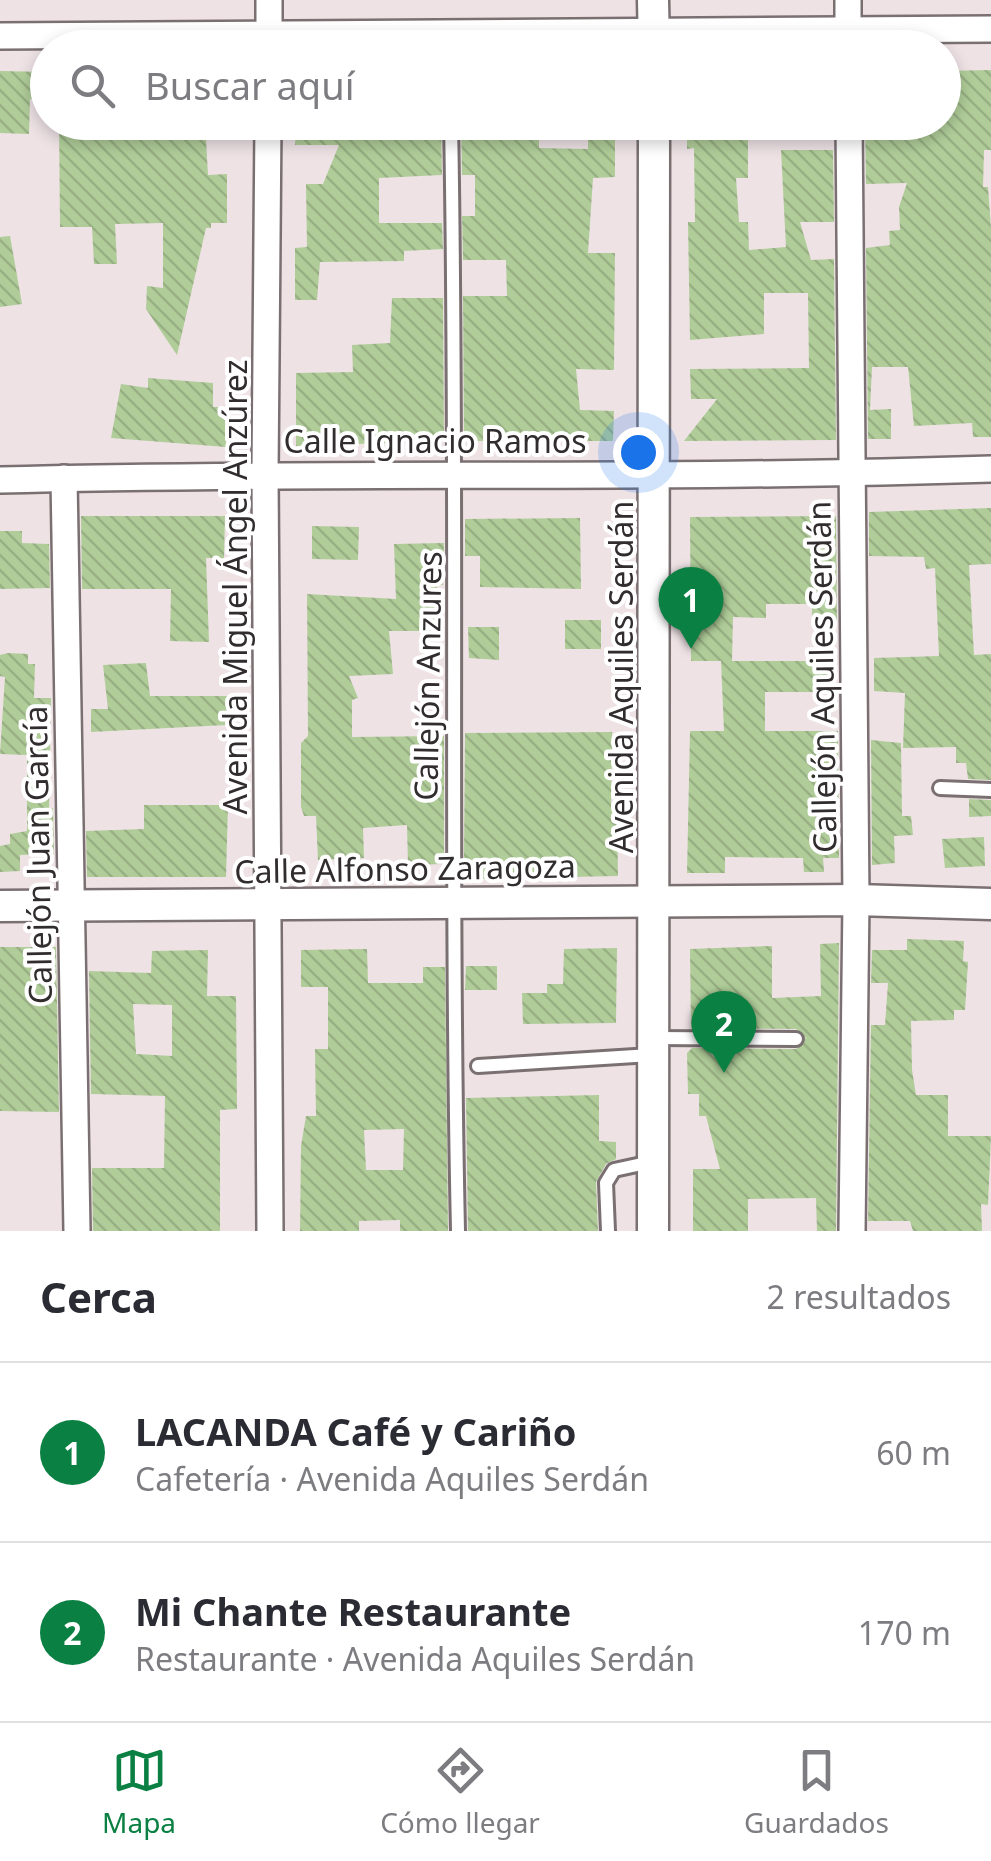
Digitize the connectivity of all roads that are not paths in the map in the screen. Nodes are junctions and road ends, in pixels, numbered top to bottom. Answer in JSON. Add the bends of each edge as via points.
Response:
{"nodes":[{"id":1,"x":269,"y":0,"type":"edge"},
{"id":2,"x":653,"y":0,"type":"edge"},
{"id":3,"x":848,"y":0,"type":"edge"},
{"id":4,"x":991,"y":29,"type":"edge"},
{"id":5,"x":269,"y":30,"type":"edge"},
{"id":6,"x":654,"y":30,"type":"edge"},
{"id":7,"x":848,"y":30,"type":"edge"},
{"id":8,"x":961,"y":31,"type":"edge"},
{"id":9,"x":0,"y":36,"type":"edge"},
{"id":10,"x":30,"y":37,"type":"edge"},
{"id":11,"x":268,"y":140,"type":"edge"},
{"id":12,"x":451,"y":140,"type":"edge"},
{"id":13,"x":654,"y":140,"type":"edge"},
{"id":14,"x":849,"y":140,"type":"edge"},
{"id":15,"x":991,"y":469,"type":"edge"},
{"id":16,"x":655,"y":472,"type":"junction"},
{"id":17,"x":265,"y":473,"type":"junction"},
{"id":18,"x":457,"y":473,"type":"junction"},
{"id":19,"x":851,"y":473,"type":"junction"},
{"id":20,"x":64,"y":478,"type":"junction"},
{"id":21,"x":0,"y":480,"type":"edge"},
{"id":22,"x":940,"y":788,"type":"dead end"},
{"id":23,"x":991,"y":790,"type":"edge"},
{"id":24,"x":856,"y":900,"type":"junction"},
{"id":25,"x":451,"y":901,"type":"junction"},
{"id":26,"x":655,"y":902,"type":"junction"},
{"id":27,"x":991,"y":904,"type":"edge"},
{"id":28,"x":266,"y":905,"type":"junction"},
{"id":29,"x":0,"y":906,"type":"edge"},
{"id":30,"x":70,"y":908,"type":"junction"},
{"id":31,"x":796,"y":1039,"type":"dead end"},
{"id":32,"x":654,"y":1046,"type":"junction"},
{"id":33,"x":478,"y":1066,"type":"dead end"},
{"id":34,"x":653,"y":1162,"type":"junction"},
{"id":35,"x":77,"y":1231,"type":"edge"},
{"id":36,"x":270,"y":1231,"type":"edge"},
{"id":37,"x":458,"y":1231,"type":"edge"},
{"id":38,"x":608,"y":1231,"type":"edge"},
{"id":39,"x":653,"y":1231,"type":"edge"},
{"id":40,"x":852,"y":1231,"type":"edge"}],
"edges":[{"from":1,"to":5,"type":"street"},
{"from":2,"to":6,"type":"street"},
{"from":3,"to":7,"type":"street"},
{"from":4,"to":8,"type":"street"},
{"from":9,"to":10,"type":"street"},
{"from":11,"to":17,"type":"street","name":"Avenida Miguel Ángel Anzúrez"},
{"from":12,"to":18,"type":"lane","name":"Callejón Anzures"},
{"from":13,"to":16,"type":"street","name":"Avenida Aquiles Serdán"},
{"from":14,"to":19,"type":"street","name":"Callejón Aquiles Serdán"},
{"from":15,"to":19,"type":"street","name":"Calle Ignacio Ramos"},
{"from":16,"to":18,"type":"street","name":"Calle Ignacio Ramos"},
{"from":16,"to":19,"type":"street","name":"Calle Ignacio Ramos"},
{"from":16,"to":26,"type":"street","name":"Avenida Aquiles Serdán"},
{"from":17,"to":18,"type":"street","name":"Calle Ignacio Ramos"},
{"from":17,"to":20,"type":"street","name":"Calle Ignacio Ramos"},
{"from":17,"to":28,"type":"street","name":"Avenida Miguel Ángel Anzúrez"},
{"from":18,"to":25,"type":"lane","name":"Callejón Anzures"},
{"from":19,"to":24,"type":"street","name":"Callejón Aquiles Serdán"},
{"from":20,"to":21,"type":"street","name":"Calle Ignacio Ramos"},
{"from":20,"to":30,"type":"street","name":"Callejón Juan García"},
{"from":22,"to":23,"type":"lane"},
{"from":24,"to":26,"type":"street","name":"Calle Alfonso Zaragoza"},
{"from":24,"to":27,"type":"street","name":"Calle Alfonso Zaragoza"},
{"from":24,"to":40,"type":"street","name":"Callejón Aquiles Serdán"},
{"from":25,"to":26,"type":"street","name":"Calle Alfonso Zaragoza"},
{"from":25,"to":28,"type":"street","name":"Calle Alfonso Zaragoza"},
{"from":25,"to":37,"type":"lane","name":"Callejón Anzures"},
{"from":26,"to":32,"type":"street","name":"Avenida Aquiles Serdán"},
{"from":28,"to":30,"type":"street","name":"Calle Alfonso Zaragoza"},
{"from":28,"to":36,"type":"street","name":"Avenida Miguel Ángel Anzúrez"},
{"from":29,"to":30,"type":"street","name":"Calle Alfonso Zaragoza"},
{"from":30,"to":35,"type":"street","name":"Callejón Juan García"},
{"from":31,"to":32,"type":"lane"},
{"from":32,"to":33,"type":"lane"},
{"from":32,"to":34,"type":"street","name":"Avenida Aquiles Serdán"},
{"from":34,"to":38,"type":"lane","via":[[614,1170],[606,1183]]},
{"from":34,"to":39,"type":"street","name":"Avenida Aquiles Serdán"}]}
